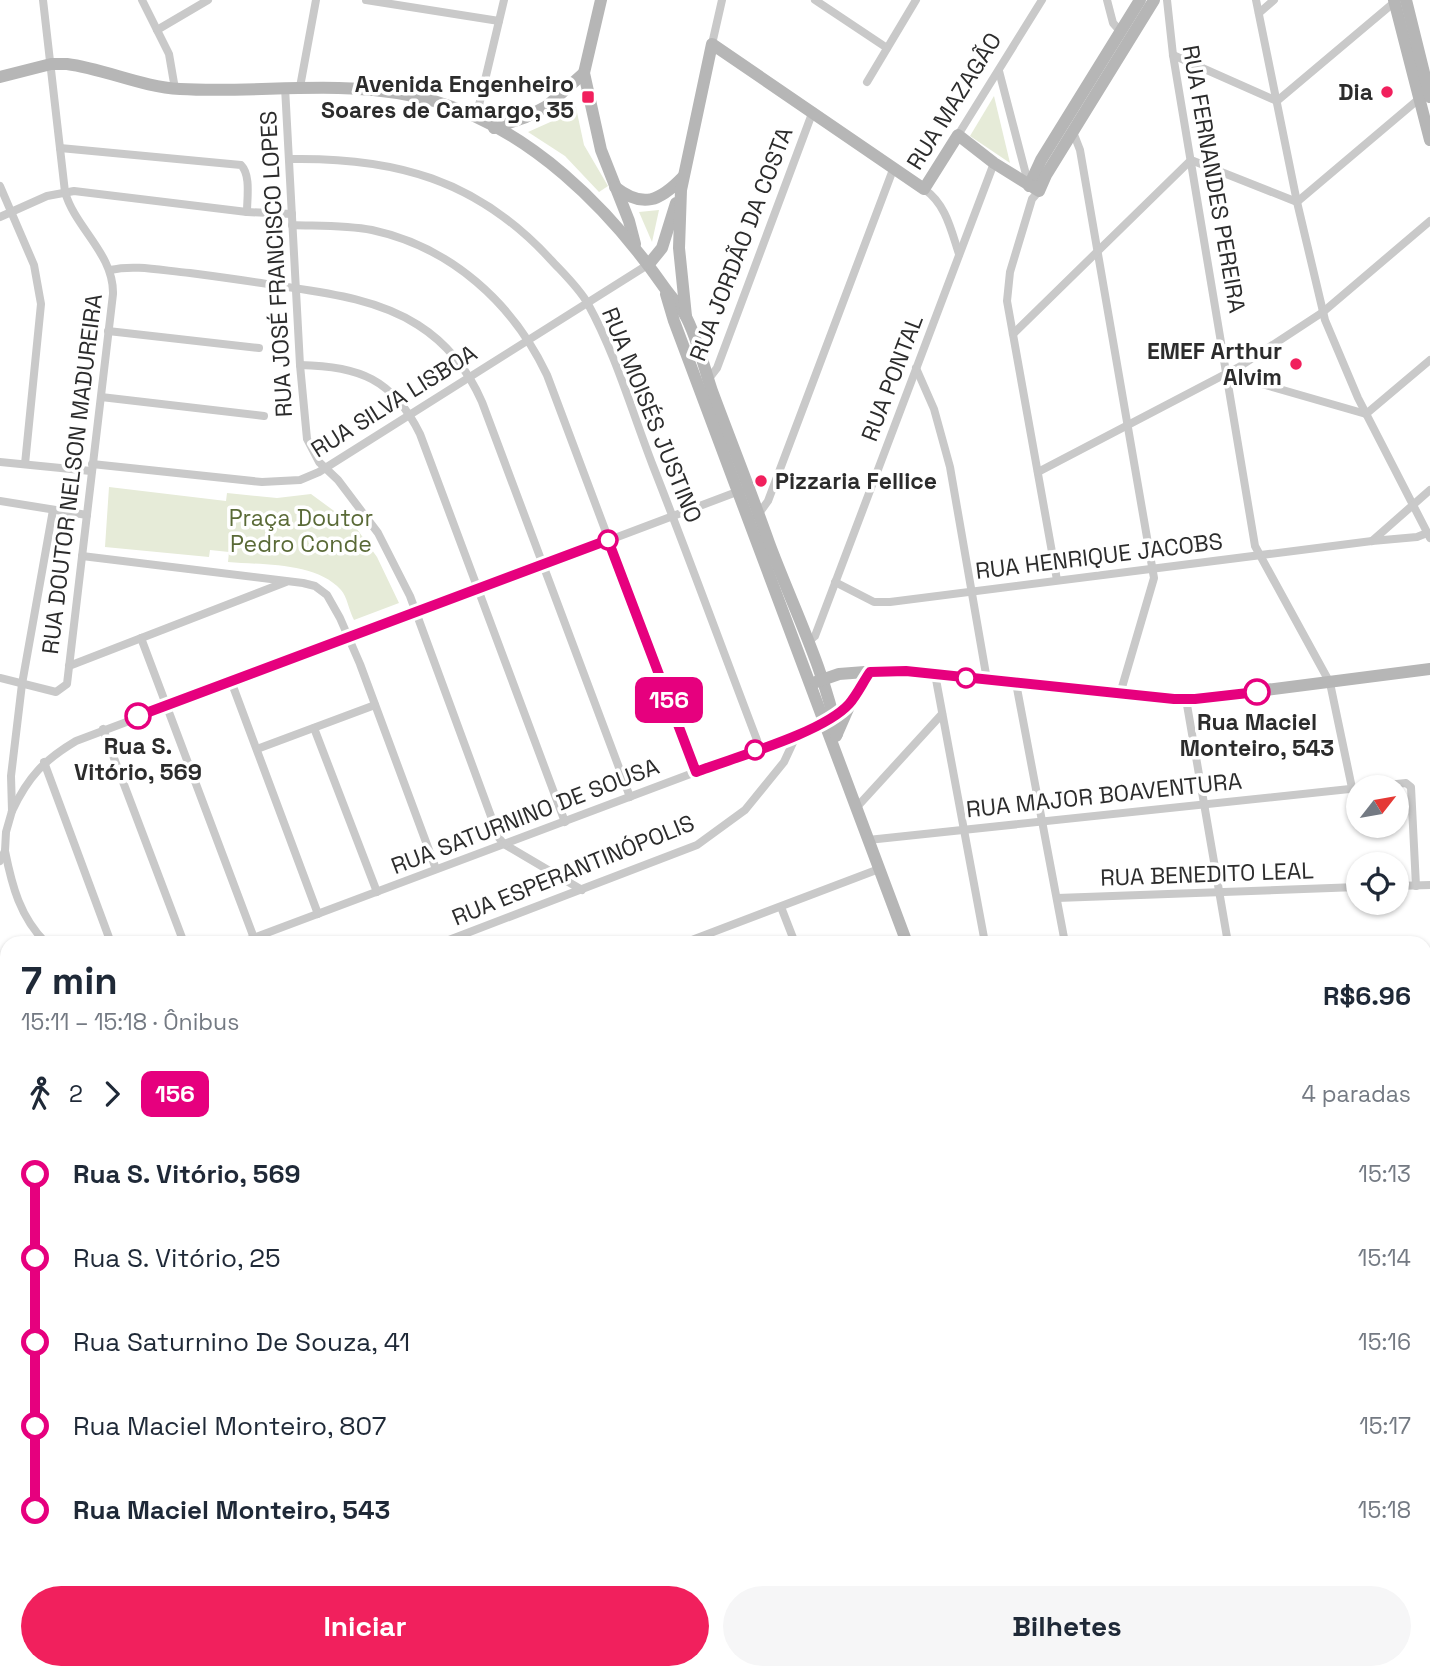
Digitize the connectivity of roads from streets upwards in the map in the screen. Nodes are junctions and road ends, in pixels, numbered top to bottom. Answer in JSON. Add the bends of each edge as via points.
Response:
{"nodes":[{"id":1,"x":43,"y":0,"type":"edge"},
{"id":2,"x":142,"y":0,"type":"edge"},
{"id":3,"x":208,"y":0,"type":"edge"},
{"id":4,"x":316,"y":0,"type":"edge"},
{"id":5,"x":366,"y":0,"type":"edge"},
{"id":6,"x":504,"y":0,"type":"edge"},
{"id":7,"x":601,"y":0,"type":"edge"},
{"id":8,"x":722,"y":0,"type":"edge"},
{"id":9,"x":815,"y":0,"type":"edge"},
{"id":10,"x":916,"y":0,"type":"edge"},
{"id":11,"x":1042,"y":0,"type":"edge"},
{"id":12,"x":1107,"y":0,"type":"edge"},
{"id":13,"x":1167,"y":0,"type":"edge"},
{"id":14,"x":1256,"y":0,"type":"edge"},
{"id":15,"x":1274,"y":0,"type":"edge"},
{"id":16,"x":1148,"y":1,"type":"edge"},
{"id":17,"x":1398,"y":1,"type":"edge"},
{"id":18,"x":825,"y":3,"type":"edge"},
{"id":19,"x":1259,"y":13,"type":"junction"},
{"id":20,"x":1168,"y":14,"type":"junction"},
{"id":21,"x":499,"y":21,"type":"junction"},
{"id":22,"x":157,"y":30,"type":"junction"},
{"id":23,"x":1120,"y":32,"type":"junction"},
{"id":24,"x":712,"y":44,"type":"junction"},
{"id":25,"x":887,"y":48,"type":"junction"},
{"id":26,"x":1173,"y":55,"type":"junction"},
{"id":27,"x":51,"y":64,"type":"junction"},
{"id":28,"x":999,"y":71,"type":"junction"},
{"id":29,"x":584,"y":73,"type":"junction"},
{"id":30,"x":0,"y":77,"type":"edge"},
{"id":31,"x":867,"y":82,"type":"dead end"},
{"id":32,"x":285,"y":87,"type":"junction"},
{"id":33,"x":300,"y":87,"type":"junction"},
{"id":34,"x":175,"y":89,"type":"junction"},
{"id":35,"x":1427,"y":94,"type":"edge"},
{"id":36,"x":1277,"y":101,"type":"junction"},
{"id":37,"x":813,"y":111,"type":"junction"},
{"id":38,"x":475,"y":118,"type":"junction"},
{"id":39,"x":521,"y":118,"type":"junction"},
{"id":40,"x":494,"y":128,"type":"junction"},
{"id":41,"x":1073,"y":132,"type":"junction"},
{"id":42,"x":958,"y":135,"type":"junction"},
{"id":43,"x":1430,"y":140,"type":"edge"},
{"id":44,"x":522,"y":144,"type":"junction"},
{"id":45,"x":60,"y":148,"type":"junction"},
{"id":46,"x":289,"y":159,"type":"junction"},
{"id":47,"x":1191,"y":160,"type":"junction"},
{"id":48,"x":994,"y":163,"type":"junction"},
{"id":49,"x":894,"y":167,"type":"junction"},
{"id":50,"x":682,"y":183,"type":"junction"},
{"id":51,"x":0,"y":186,"type":"edge"},
{"id":52,"x":615,"y":187,"type":"junction"},
{"id":53,"x":924,"y":189,"type":"junction"},
{"id":54,"x":65,"y":192,"type":"junction"},
{"id":55,"x":1033,"y":192,"type":"junction"},
{"id":56,"x":1297,"y":202,"type":"junction"},
{"id":57,"x":623,"y":208,"type":"junction"},
{"id":58,"x":11,"y":212,"type":"junction"},
{"id":59,"x":247,"y":212,"type":"junction"},
{"id":60,"x":292,"y":214,"type":"junction"},
{"id":61,"x":606,"y":215,"type":"junction"},
{"id":62,"x":0,"y":217,"type":"edge"},
{"id":63,"x":1430,"y":221,"type":"edge"},
{"id":64,"x":292,"y":225,"type":"junction"},
{"id":65,"x":635,"y":247,"type":"junction"},
{"id":66,"x":1098,"y":250,"type":"junction"},
{"id":67,"x":959,"y":254,"type":"junction"},
{"id":68,"x":649,"y":264,"type":"junction"},
{"id":69,"x":110,"y":270,"type":"junction"},
{"id":70,"x":296,"y":288,"type":"junction"},
{"id":71,"x":665,"y":288,"type":"junction"},
{"id":72,"x":586,"y":302,"type":"junction"},
{"id":73,"x":1323,"y":312,"type":"junction"},
{"id":74,"x":686,"y":316,"type":"junction"},
{"id":75,"x":108,"y":331,"type":"junction"},
{"id":76,"x":1013,"y":334,"type":"junction"},
{"id":77,"x":528,"y":338,"type":"junction"},
{"id":78,"x":258,"y":348,"type":"dead end"},
{"id":79,"x":1430,"y":360,"type":"edge"},
{"id":80,"x":300,"y":365,"type":"junction"},
{"id":81,"x":916,"y":368,"type":"junction"},
{"id":82,"x":1227,"y":374,"type":"junction"},
{"id":83,"x":470,"y":376,"type":"junction"},
{"id":84,"x":704,"y":383,"type":"junction"},
{"id":85,"x":101,"y":397,"type":"junction"},
{"id":86,"x":410,"y":414,"type":"junction"},
{"id":87,"x":1367,"y":414,"type":"junction"},
{"id":88,"x":264,"y":416,"type":"dead end"},
{"id":89,"x":1129,"y":427,"type":"junction"},
{"id":90,"x":0,"y":462,"type":"edge"},
{"id":91,"x":25,"y":464,"type":"junction"},
{"id":92,"x":92,"y":468,"type":"junction"},
{"id":93,"x":326,"y":468,"type":"junction"},
{"id":94,"x":1038,"y":472,"type":"junction"},
{"id":95,"x":743,"y":489,"type":"junction"},
{"id":96,"x":1430,"y":490,"type":"edge"},
{"id":97,"x":0,"y":501,"type":"edge"},
{"id":98,"x":1413,"y":505,"type":"junction"},
{"id":99,"x":53,"y":510,"type":"junction"},
{"id":100,"x":86,"y":515,"type":"junction"},
{"id":101,"x":673,"y":516,"type":"junction"},
{"id":102,"x":754,"y":517,"type":"junction"},
{"id":103,"x":1429,"y":536,"type":"edge"},
{"id":104,"x":608,"y":540,"type":"junction"},
{"id":105,"x":1372,"y":541,"type":"junction"},
{"id":106,"x":1259,"y":555,"type":"junction"},
{"id":107,"x":82,"y":556,"type":"junction"},
{"id":108,"x":544,"y":565,"type":"junction"},
{"id":109,"x":1154,"y":569,"type":"junction"},
{"id":110,"x":1057,"y":580,"type":"junction"},
{"id":111,"x":289,"y":581,"type":"junction"},
{"id":112,"x":835,"y":582,"type":"junction"},
{"id":113,"x":478,"y":589,"type":"junction"},
{"id":114,"x":972,"y":591,"type":"junction"},
{"id":115,"x":416,"y":612,"type":"junction"},
{"id":116,"x":349,"y":637,"type":"junction"},
{"id":117,"x":141,"y":638,"type":"junction"},
{"id":118,"x":807,"y":643,"type":"junction"},
{"id":119,"x":69,"y":666,"type":"junction"},
{"id":120,"x":1430,"y":669,"type":"edge"},
{"id":121,"x":870,"y":672,"type":"junction"},
{"id":122,"x":839,"y":674,"type":"junction"},
{"id":123,"x":935,"y":674,"type":"junction"},
{"id":124,"x":0,"y":678,"type":"edge"},
{"id":125,"x":987,"y":680,"type":"junction"},
{"id":126,"x":231,"y":681,"type":"junction"},
{"id":127,"x":815,"y":682,"type":"junction"},
{"id":128,"x":1016,"y":683,"type":"junction"},
{"id":129,"x":1330,"y":683,"type":"junction"},
{"id":130,"x":22,"y":684,"type":"junction"},
{"id":131,"x":1120,"y":694,"type":"junction"},
{"id":132,"x":853,"y":698,"type":"junction"},
{"id":133,"x":1186,"y":699,"type":"junction"},
{"id":134,"x":375,"y":705,"type":"junction"},
{"id":135,"x":166,"y":706,"type":"junction"},
{"id":136,"x":942,"y":714,"type":"junction"},
{"id":137,"x":829,"y":720,"type":"junction"},
{"id":138,"x":314,"y":728,"type":"junction"},
{"id":139,"x":103,"y":729,"type":"junction"},
{"id":140,"x":797,"y":734,"type":"junction"},
{"id":141,"x":835,"y":738,"type":"junction"},
{"id":142,"x":760,"y":748,"type":"junction"},
{"id":143,"x":257,"y":749,"type":"junction"},
{"id":144,"x":44,"y":762,"type":"junction"},
{"id":145,"x":696,"y":772,"type":"junction"},
{"id":146,"x":1349,"y":775,"type":"edge"},
{"id":147,"x":1409,"y":785,"type":"edge"},
{"id":148,"x":1346,"y":789,"type":"edge"},
{"id":149,"x":630,"y":797,"type":"junction"},
{"id":150,"x":1203,"y":803,"type":"junction"},
{"id":151,"x":856,"y":808,"type":"junction"},
{"id":152,"x":12,"y":811,"type":"junction"},
{"id":153,"x":1043,"y":821,"type":"junction"},
{"id":154,"x":565,"y":822,"type":"junction"},
{"id":155,"x":965,"y":830,"type":"junction"},
{"id":156,"x":3,"y":831,"type":"edge"},
{"id":157,"x":868,"y":840,"type":"junction"},
{"id":158,"x":504,"y":844,"type":"junction"},
{"id":159,"x":5,"y":851,"type":"junction"},
{"id":160,"x":0,"y":861,"type":"edge"},
{"id":161,"x":436,"y":869,"type":"junction"},
{"id":162,"x":879,"y":869,"type":"junction"},
{"id":163,"x":1430,"y":885,"type":"edge"},
{"id":164,"x":1409,"y":886,"type":"edge"},
{"id":165,"x":1416,"y":886,"type":"junction"},
{"id":166,"x":1346,"y":887,"type":"edge"},
{"id":167,"x":582,"y":890,"type":"junction"},
{"id":168,"x":377,"y":892,"type":"junction"},
{"id":169,"x":1219,"y":892,"type":"junction"},
{"id":170,"x":1057,"y":898,"type":"junction"},
{"id":171,"x":780,"y":906,"type":"junction"},
{"id":172,"x":318,"y":914,"type":"junction"},
{"id":173,"x":40,"y":936,"type":"edge"},
{"id":174,"x":108,"y":936,"type":"edge"},
{"id":175,"x":181,"y":936,"type":"edge"},
{"id":176,"x":253,"y":936,"type":"edge"},
{"id":177,"x":259,"y":936,"type":"edge"},
{"id":178,"x":460,"y":936,"type":"edge"},
{"id":179,"x":702,"y":936,"type":"edge"},
{"id":180,"x":792,"y":936,"type":"edge"},
{"id":181,"x":904,"y":936,"type":"edge"},
{"id":182,"x":984,"y":936,"type":"edge"},
{"id":183,"x":1064,"y":936,"type":"edge"},
{"id":184,"x":1227,"y":936,"type":"edge"}],
"edges":[{"from":1,"to":27,"type":"street","name":"RUA DOUTOR NELSON MADUREIRA"},
{"from":2,"to":22,"type":"street"},
{"from":3,"to":22,"type":"street"},
{"from":4,"to":33,"type":"street"},
{"from":5,"to":21,"type":"street"},
{"from":6,"to":21,"type":"street"},
{"from":7,"to":29,"type":"street"},
{"from":8,"to":24,"type":"street"},
{"from":9,"to":18,"type":"street"},
{"from":10,"to":25,"type":"street"},
{"from":11,"to":28,"type":"street","name":"RUA MAZAGÃO"},
{"from":12,"to":23,"type":"street"},
{"from":13,"to":20,"type":"street","name":"RUA FERNANDES PEREIRA"},
{"from":14,"to":19,"type":"street"},
{"from":15,"to":19,"type":"street"},
{"from":16,"to":20,"type":"street"},
{"from":16,"to":23,"type":"street"},
{"from":16,"to":41,"type":"street"},
{"from":17,"to":35,"type":"street"},
{"from":17,"to":36,"type":"street"},
{"from":18,"to":25,"type":"street"},
{"from":19,"to":36,"type":"street"},
{"from":20,"to":26,"type":"street","name":"RUA FERNANDES PEREIRA"},
{"from":21,"to":38,"type":"street"},
{"from":22,"to":34,"type":"street","via":[[169,54]]},
{"from":23,"to":55,"type":"street","via":[[1041,160]]},
{"from":24,"to":37,"type":"street"},
{"from":24,"to":50,"type":"street"},
{"from":25,"to":31,"type":"street"},
{"from":26,"to":36,"type":"street"},
{"from":26,"to":47,"type":"street","name":"RUA FERNANDES PEREIRA"},
{"from":27,"to":30,"type":"street"},
{"from":27,"to":34,"type":"street","via":[[79,66]]},
{"from":27,"to":45,"type":"street","name":"RUA DOUTOR NELSON MADUREIRA"},
{"from":28,"to":42,"type":"street","name":"RUA MAZAGÃO"},
{"from":28,"to":55,"type":"street"},
{"from":29,"to":39,"type":"street","via":[[547,106]]},
{"from":29,"to":52,"type":"street","via":[[594,127]]},
{"from":32,"to":33,"type":"street"},
{"from":32,"to":34,"type":"street"},
{"from":32,"to":46,"type":"street","name":"RUA JOSÉ FRANCISCO LOPES"},
{"from":33,"to":38,"type":"street","via":[[388,92],[436,102]]},
{"from":35,"to":43,"type":"street"},
{"from":35,"to":56,"type":"street"},
{"from":36,"to":56,"type":"street"},
{"from":37,"to":49,"type":"street"},
{"from":37,"to":84,"type":"street","name":"RUA JORDÃO DA COSTA","via":[[717,368]]},
{"from":38,"to":40,"type":"street"},
{"from":39,"to":40,"type":"street"},
{"from":39,"to":44,"type":"street"},
{"from":40,"to":44,"type":"street"},
{"from":41,"to":55,"type":"street"},
{"from":41,"to":66,"type":"street"},
{"from":42,"to":48,"type":"street"},
{"from":42,"to":53,"type":"street","name":"RUA MAZAGÃO"},
{"from":44,"to":61,"type":"street"},
{"from":45,"to":54,"type":"street","name":"RUA DOUTOR NELSON MADUREIRA"},
{"from":45,"to":59,"type":"street","via":[[241,165],[246,170]]},
{"from":46,"to":60,"type":"street","name":"RUA JOSÉ FRANCISCO LOPES"},
{"from":46,"to":72,"type":"street","name":"RUA MOISÉS JUSTINO","via":[[379,163],[456,188],[521,229]]},
{"from":47,"to":56,"type":"street"},
{"from":47,"to":66,"type":"street"},
{"from":47,"to":82,"type":"street","name":"RUA FERNANDES PEREIRA"},
{"from":48,"to":55,"type":"street"},
{"from":48,"to":67,"type":"street","name":"RUA PONTAL"},
{"from":49,"to":53,"type":"street"},
{"from":49,"to":102,"type":"street","via":[[768,501]]},
{"from":50,"to":52,"type":"street","via":[[651,200],[634,199]]},
{"from":50,"to":68,"type":"street","via":[[662,248]]},
{"from":50,"to":74,"type":"street","via":[[679,248]]},
{"from":51,"to":58,"type":"street"},
{"from":52,"to":57,"type":"street"},
{"from":53,"to":67,"type":"street","via":[[950,222]]},
{"from":54,"to":58,"type":"street"},
{"from":54,"to":59,"type":"street"},
{"from":54,"to":69,"type":"street","name":"RUA DOUTOR NELSON MADUREIRA","via":[[73,213]]},
{"from":55,"to":76,"type":"street","via":[[1008,282]]},
{"from":56,"to":73,"type":"street"},
{"from":57,"to":61,"type":"street","via":[[617,217]]},
{"from":57,"to":65,"type":"street"},
{"from":58,"to":62,"type":"street"},
{"from":58,"to":91,"type":"street","via":[[34,265],[41,304]]},
{"from":59,"to":60,"type":"street"},
{"from":60,"to":64,"type":"street","name":"RUA JOSÉ FRANCISCO LOPES"},
{"from":61,"to":65,"type":"street"},
{"from":63,"to":73,"type":"street"},
{"from":64,"to":70,"type":"street","name":"RUA JOSÉ FRANCISCO LOPES"},
{"from":64,"to":77,"type":"street","via":[[371,230],[440,256],[494,298]]},
{"from":65,"to":68,"type":"street"},
{"from":66,"to":76,"type":"street"},
{"from":66,"to":89,"type":"street"},
{"from":67,"to":81,"type":"street","name":"RUA PONTAL"},
{"from":68,"to":71,"type":"street"},
{"from":68,"to":72,"type":"street","name":"RUA SILVA LISBOA"},
{"from":69,"to":70,"type":"street","via":[[133,267]]},
{"from":69,"to":75,"type":"street","name":"RUA DOUTOR NELSON MADUREIRA","via":[[113,294]]},
{"from":70,"to":80,"type":"street","name":"RUA JOSÉ FRANCISCO LOPES"},
{"from":70,"to":83,"type":"street","via":[[348,297],[398,314],[437,339]]},
{"from":71,"to":74,"type":"street"},
{"from":71,"to":84,"type":"street","via":[[674,321]]},
{"from":72,"to":77,"type":"street","name":"RUA SILVA LISBOA"},
{"from":72,"to":101,"type":"street","name":"RUA MOISÉS JUSTINO","via":[[608,344]]},
{"from":73,"to":82,"type":"street"},
{"from":73,"to":87,"type":"street"},
{"from":74,"to":84,"type":"street"},
{"from":75,"to":78,"type":"street"},
{"from":75,"to":85,"type":"street","name":"RUA DOUTOR NELSON MADUREIRA"},
{"from":76,"to":94,"type":"street"},
{"from":77,"to":83,"type":"street","name":"RUA SILVA LISBOA"},
{"from":77,"to":104,"type":"street","via":[[547,375]]},
{"from":79,"to":87,"type":"street"},
{"from":80,"to":86,"type":"street","via":[[337,367],[368,376],[398,398]]},
{"from":80,"to":93,"type":"street","name":"RUA JOSÉ FRANCISCO LOPES","via":[[307,439]]},
{"from":81,"to":112,"type":"street","name":"RUA PONTAL"},
{"from":81,"to":114,"type":"street","via":[[942,436]]},
{"from":82,"to":87,"type":"street"},
{"from":82,"to":89,"type":"street"},
{"from":82,"to":106,"type":"street","name":"RUA FERNANDES PEREIRA"},
{"from":83,"to":86,"type":"street","name":"RUA SILVA LISBOA"},
{"from":83,"to":108,"type":"street"},
{"from":84,"to":95,"type":"street"},
{"from":85,"to":88,"type":"street"},
{"from":85,"to":92,"type":"street","name":"RUA DOUTOR NELSON MADUREIRA"},
{"from":86,"to":93,"type":"street","name":"RUA SILVA LISBOA"},
{"from":86,"to":113,"type":"street"},
{"from":87,"to":98,"type":"street"},
{"from":89,"to":94,"type":"street"},
{"from":89,"to":109,"type":"street"},
{"from":90,"to":91,"type":"street","name":"RUA SILVA LISBOA"},
{"from":91,"to":92,"type":"street","name":"RUA SILVA LISBOA"},
{"from":92,"to":93,"type":"street","name":"RUA SILVA LISBOA","via":[[262,482],[300,480]]},
{"from":92,"to":100,"type":"street","name":"RUA DOUTOR NELSON MADUREIRA"},
{"from":93,"to":115,"type":"street","name":"RUA JOSÉ FRANCISCO LOPES","via":[[378,533]]},
{"from":94,"to":110,"type":"street"},
{"from":95,"to":101,"type":"street"},
{"from":95,"to":102,"type":"street"},
{"from":96,"to":98,"type":"street"},
{"from":97,"to":99,"type":"street"},
{"from":98,"to":103,"type":"street"},
{"from":98,"to":105,"type":"street"},
{"from":99,"to":100,"type":"street"},
{"from":99,"to":130,"type":"street"},
{"from":100,"to":107,"type":"street","name":"RUA DOUTOR NELSON MADUREIRA"},
{"from":101,"to":104,"type":"street"},
{"from":101,"to":142,"type":"street","name":"RUA MOISÉS JUSTINO"},
{"from":102,"to":118,"type":"street"},
{"from":102,"to":127,"type":"street"},
{"from":103,"to":105,"type":"street","name":"RUA HENRIQUE JACOBS"},
{"from":104,"to":108,"type":"street"},
{"from":104,"to":145,"type":"street"},
{"from":105,"to":106,"type":"street","name":"RUA HENRIQUE JACOBS"},
{"from":106,"to":109,"type":"street","name":"RUA HENRIQUE JACOBS"},
{"from":106,"to":129,"type":"street","name":"RUA FERNANDES PEREIRA"},
{"from":107,"to":111,"type":"street"},
{"from":107,"to":119,"type":"street","name":"RUA DOUTOR NELSON MADUREIRA"},
{"from":108,"to":113,"type":"street"},
{"from":108,"to":149,"type":"street"},
{"from":109,"to":110,"type":"street","name":"RUA HENRIQUE JACOBS"},
{"from":109,"to":131,"type":"street"},
{"from":110,"to":114,"type":"street","name":"RUA HENRIQUE JACOBS"},
{"from":111,"to":116,"type":"street","via":[[315,586],[327,595]]},
{"from":111,"to":117,"type":"street"},
{"from":112,"to":114,"type":"street","name":"RUA HENRIQUE JACOBS","via":[[877,603]]},
{"from":112,"to":118,"type":"street","name":"RUA PONTAL","via":[[815,636]]},
{"from":113,"to":115,"type":"street"},
{"from":113,"to":154,"type":"street"},
{"from":114,"to":125,"type":"street"},
{"from":115,"to":116,"type":"street"},
{"from":115,"to":158,"type":"street","name":"RUA JOSÉ FRANCISCO LOPES"},
{"from":116,"to":126,"type":"street"},
{"from":116,"to":134,"type":"street"},
{"from":117,"to":119,"type":"street"},
{"from":117,"to":135,"type":"street"},
{"from":118,"to":127,"type":"street"},
{"from":119,"to":130,"type":"street","name":"RUA DOUTOR NELSON MADUREIRA","via":[[67,684],[61,691]]},
{"from":120,"to":129,"type":"street"},
{"from":121,"to":122,"type":"street"},
{"from":121,"to":123,"type":"street"},
{"from":121,"to":132,"type":"street"},
{"from":122,"to":127,"type":"street"},
{"from":122,"to":132,"type":"street","via":[[849,679]]},
{"from":123,"to":125,"type":"street"},
{"from":123,"to":136,"type":"street"},
{"from":124,"to":130,"type":"street","name":"RUA DOUTOR NELSON MADUREIRA"},
{"from":125,"to":128,"type":"street"},
{"from":126,"to":135,"type":"street"},
{"from":126,"to":143,"type":"street"},
{"from":127,"to":137,"type":"street"},
{"from":128,"to":131,"type":"street"},
{"from":128,"to":153,"type":"street"},
{"from":129,"to":133,"type":"street"},
{"from":129,"to":146,"type":"street","name":"RUA FERNANDES PEREIRA"},
{"from":130,"to":152,"type":"street","via":[[11,776]]},
{"from":131,"to":133,"type":"street"},
{"from":132,"to":137,"type":"street"},
{"from":132,"to":141,"type":"street"},
{"from":133,"to":150,"type":"street"},
{"from":134,"to":138,"type":"street"},
{"from":134,"to":161,"type":"street"},
{"from":135,"to":139,"type":"street"},
{"from":135,"to":176,"type":"street"},
{"from":136,"to":151,"type":"street"},
{"from":136,"to":155,"type":"street"},
{"from":137,"to":140,"type":"street","name":"RUA SATURNINO DE SOUSA"},
{"from":137,"to":141,"type":"street"},
{"from":138,"to":143,"type":"street"},
{"from":138,"to":168,"type":"street"},
{"from":139,"to":144,"type":"street"},
{"from":139,"to":175,"type":"street"},
{"from":140,"to":142,"type":"street","name":"RUA SATURNINO DE SOUSA"},
{"from":140,"to":167,"type":"street","name":"RUA ESPERANTINÓPOLIS","via":[[767,784],[745,810],[713,835]]},
{"from":141,"to":151,"type":"street"},
{"from":142,"to":145,"type":"street","name":"RUA SATURNINO DE SOUSA"},
{"from":143,"to":172,"type":"street"},
{"from":144,"to":152,"type":"street","via":[[24,786]]},
{"from":144,"to":174,"type":"street"},
{"from":145,"to":149,"type":"street","name":"RUA SATURNINO DE SOUSA"},
{"from":147,"to":165,"type":"street","name":"RUA MAJOR BOAVENTURA"},
{"from":148,"to":150,"type":"street","name":"RUA MAJOR BOAVENTURA"},
{"from":149,"to":154,"type":"street","name":"RUA SATURNINO DE SOUSA"},
{"from":150,"to":153,"type":"street","name":"RUA MAJOR BOAVENTURA"},
{"from":150,"to":169,"type":"street"},
{"from":151,"to":157,"type":"street"},
{"from":152,"to":156,"type":"street"},
{"from":153,"to":155,"type":"street","name":"RUA MAJOR BOAVENTURA"},
{"from":153,"to":170,"type":"street"},
{"from":154,"to":158,"type":"street","name":"RUA SATURNINO DE SOUSA"},
{"from":155,"to":157,"type":"street","name":"RUA MAJOR BOAVENTURA"},
{"from":155,"to":182,"type":"street"},
{"from":156,"to":159,"type":"street"},
{"from":157,"to":162,"type":"street"},
{"from":158,"to":161,"type":"street","name":"RUA SATURNINO DE SOUSA"},
{"from":158,"to":167,"type":"street"},
{"from":159,"to":160,"type":"street"},
{"from":159,"to":173,"type":"street","via":[[18,903]]},
{"from":161,"to":168,"type":"street","name":"RUA SATURNINO DE SOUSA"},
{"from":162,"to":171,"type":"street"},
{"from":162,"to":181,"type":"street"},
{"from":163,"to":165,"type":"street"},
{"from":164,"to":165,"type":"street"},
{"from":166,"to":169,"type":"street","name":"RUA BENEDITO LEAL"},
{"from":167,"to":178,"type":"street","name":"RUA ESPERANTINÓPOLIS"},
{"from":168,"to":172,"type":"street","name":"RUA SATURNINO DE SOUSA"},
{"from":169,"to":170,"type":"street","name":"RUA BENEDITO LEAL"},
{"from":169,"to":184,"type":"street"},
{"from":170,"to":183,"type":"street"},
{"from":171,"to":179,"type":"street"},
{"from":171,"to":180,"type":"street"},
{"from":172,"to":177,"type":"street","name":"RUA SATURNINO DE SOUSA"}]}
